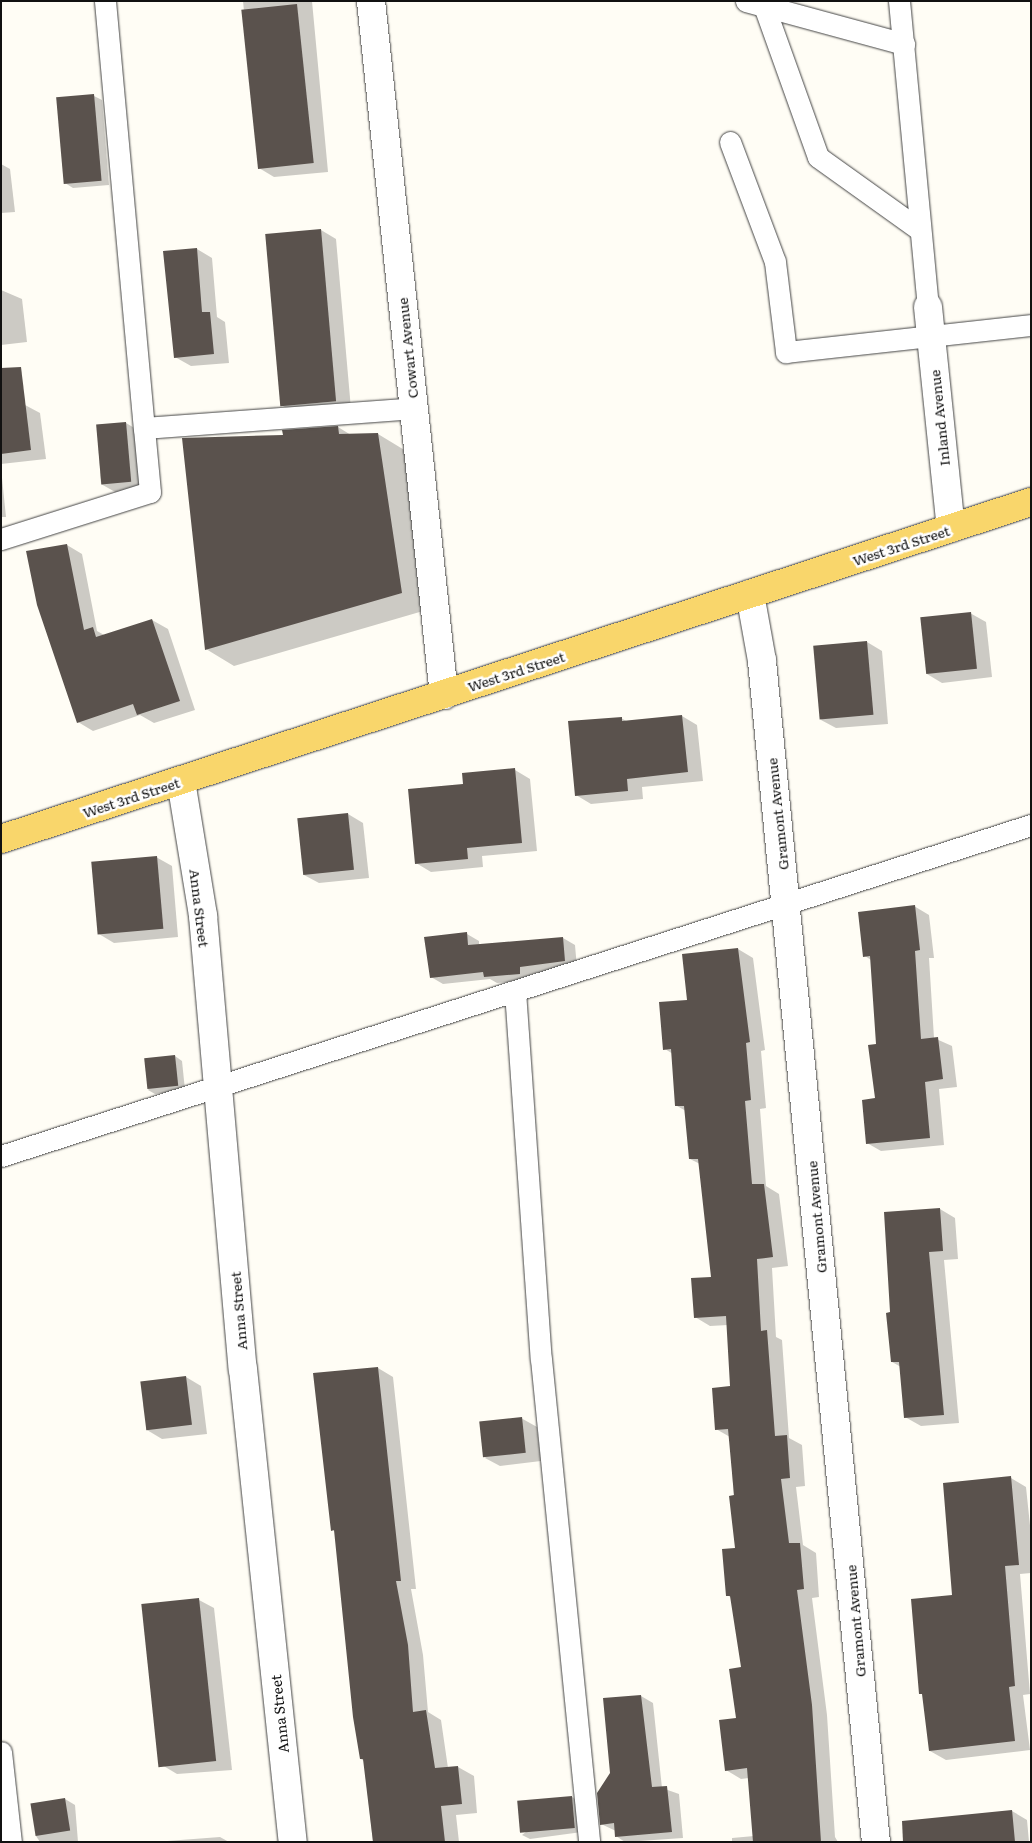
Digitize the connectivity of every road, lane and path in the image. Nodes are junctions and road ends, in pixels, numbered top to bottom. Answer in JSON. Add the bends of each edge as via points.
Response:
{"nodes":[{"id":1,"x":105,"y":1,"type":"edge"},
{"id":2,"x":371,"y":1,"type":"edge"},
{"id":3,"x":899,"y":1,"type":"edge"},
{"id":4,"x":755,"y":4,"type":"edge"},
{"id":5,"x":904,"y":44,"type":"junction"},
{"id":6,"x":730,"y":142,"type":"dead end"},
{"id":7,"x":920,"y":230,"type":"junction"},
{"id":8,"x":928,"y":306,"type":"joint"},
{"id":9,"x":1031,"y":325,"type":"edge"},
{"id":10,"x":930,"y":336,"type":"junction"},
{"id":11,"x":414,"y":408,"type":"junction"},
{"id":12,"x":144,"y":428,"type":"junction"},
{"id":13,"x":1031,"y":502,"type":"edge"},
{"id":14,"x":951,"y":528,"type":"junction"},
{"id":15,"x":1,"y":539,"type":"edge"},
{"id":16,"x":750,"y":594,"type":"junction"},
{"id":17,"x":444,"y":695,"type":"junction"},
{"id":18,"x":181,"y":781,"type":"junction"},
{"id":19,"x":1031,"y":825,"type":"edge"},
{"id":20,"x":1,"y":839,"type":"edge"},
{"id":21,"x":786,"y":904,"type":"junction"},
{"id":22,"x":516,"y":992,"type":"junction"},
{"id":23,"x":218,"y":1086,"type":"junction"},
{"id":24,"x":1,"y":1156,"type":"edge"},
{"id":25,"x":1,"y":1752,"type":"edge"},
{"id":26,"x":12,"y":1842,"type":"edge"},
{"id":27,"x":293,"y":1842,"type":"edge"},
{"id":28,"x":590,"y":1842,"type":"edge"},
{"id":29,"x":876,"y":1842,"type":"edge"}],
"edges":[{"from":1,"to":12,"type":"lane"},
{"from":2,"to":11,"type":"street","name":"Cowart Avenue"},
{"from":3,"to":5,"type":"lane"},
{"from":4,"to":5,"type":"lane"},
{"from":4,"to":7,"type":"lane","via":[[818,157]]},
{"from":5,"to":7,"type":"lane"},
{"from":6,"to":10,"type":"lane","via":[[775,262],[786,352]]},
{"from":7,"to":8,"type":"lane"},
{"from":8,"to":10,"type":"street","name":"Inland Avenue"},
{"from":9,"to":10,"type":"lane"},
{"from":10,"to":14,"type":"street","name":"Inland Avenue"},
{"from":11,"to":12,"type":"lane"},
{"from":11,"to":17,"type":"street","name":"Cowart Avenue"},
{"from":12,"to":15,"type":"lane","via":[[150,492]]},
{"from":13,"to":14,"type":"main road","name":"West 3rd Street"},
{"from":14,"to":16,"type":"main road","name":"West 3rd Street"},
{"from":16,"to":17,"type":"main road","name":"West 3rd Street"},
{"from":16,"to":21,"type":"street","name":"Gramont Avenue","via":[[762,661]]},
{"from":17,"to":18,"type":"main road","name":"West 3rd Street"},
{"from":18,"to":20,"type":"main road","name":"West 3rd Street"},
{"from":18,"to":23,"type":"street","name":"Anna Street","via":[[203,916]]},
{"from":19,"to":21,"type":"lane"},
{"from":21,"to":22,"type":"lane"},
{"from":21,"to":29,"type":"street","name":"Gramont Avenue"},
{"from":22,"to":23,"type":"lane"},
{"from":22,"to":28,"type":"lane","via":[[541,1359]]},
{"from":23,"to":24,"type":"lane"},
{"from":23,"to":27,"type":"street","name":"Anna Street","via":[[243,1369]]},
{"from":25,"to":26,"type":"lane"}]}
